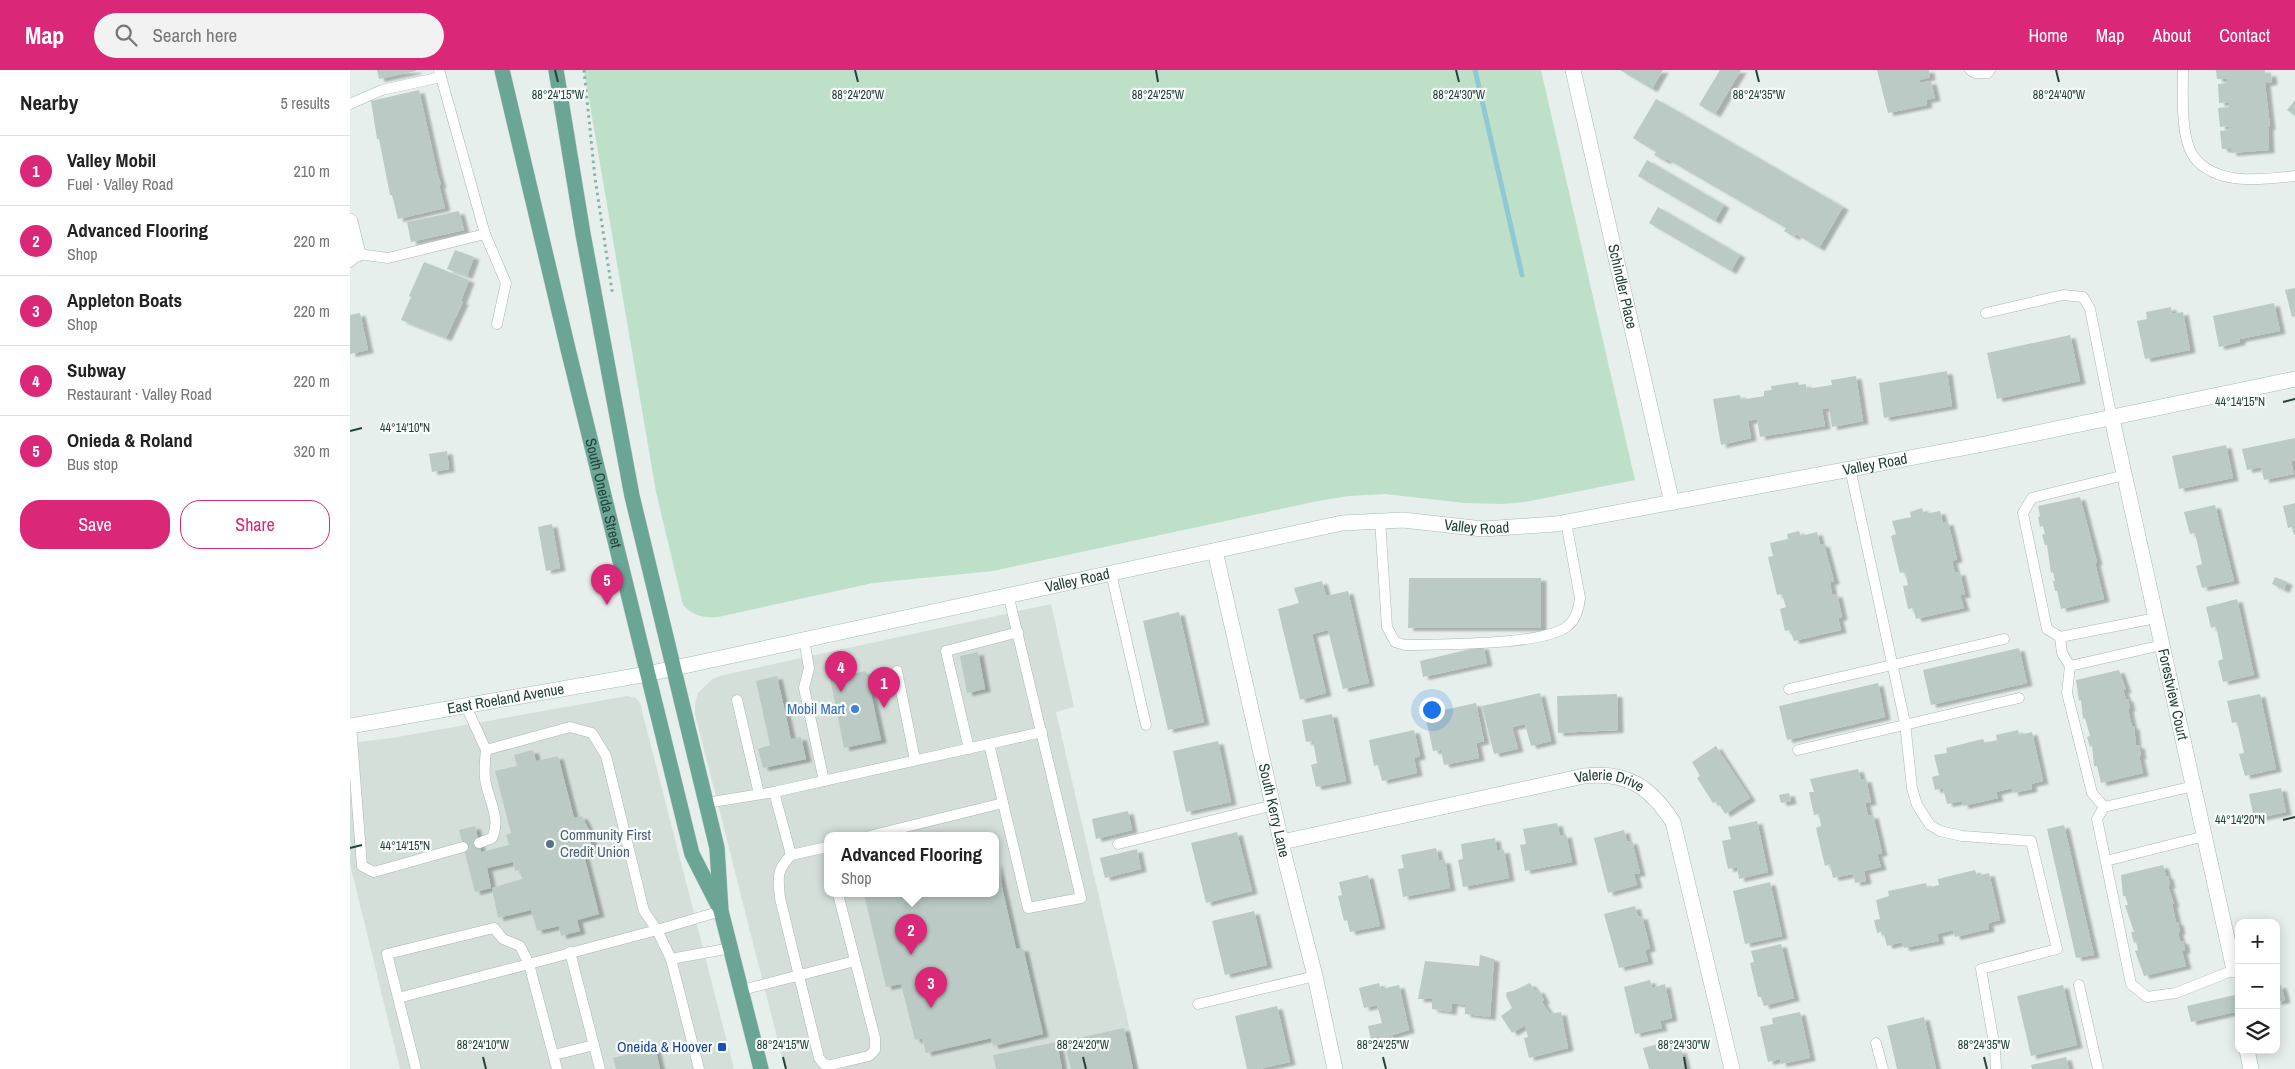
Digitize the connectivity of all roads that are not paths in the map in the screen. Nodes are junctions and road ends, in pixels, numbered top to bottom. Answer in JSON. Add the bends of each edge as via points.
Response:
{"nodes":[{"id":1,"x":502,"y":70,"type":"edge"},
{"id":2,"x":556,"y":70,"type":"edge"},
{"id":3,"x":1573,"y":70,"type":"edge"},
{"id":4,"x":1970,"y":70,"type":"edge"},
{"id":5,"x":1990,"y":70,"type":"edge"},
{"id":6,"x":2183,"y":70,"type":"edge"},
{"id":7,"x":440,"y":73,"type":"edge"},
{"id":8,"x":350,"y":104,"type":"edge"},
{"id":9,"x":2295,"y":176,"type":"edge"},
{"id":10,"x":350,"y":221,"type":"edge"},
{"id":11,"x":486,"y":234,"type":"junction"},
{"id":12,"x":354,"y":258,"type":"edge"},
{"id":13,"x":1986,"y":313,"type":"dead end"},
{"id":14,"x":497,"y":324,"type":"dead end"},
{"id":15,"x":2295,"y":379,"type":"edge"},
{"id":16,"x":2112,"y":419,"type":"junction"},
{"id":17,"x":1850,"y":468,"type":"junction"},
{"id":18,"x":2125,"y":475,"type":"junction"},
{"id":19,"x":1672,"y":503,"type":"junction"},
{"id":20,"x":1380,"y":520,"type":"junction"},
{"id":21,"x":1566,"y":522,"type":"junction"},
{"id":22,"x":1215,"y":551,"type":"junction"},
{"id":23,"x":1111,"y":573,"type":"junction"},
{"id":24,"x":1008,"y":594,"type":"junction"},
{"id":25,"x":2156,"y":618,"type":"junction"},
{"id":26,"x":1018,"y":632,"type":"junction"},
{"id":27,"x":2060,"y":637,"type":"junction"},
{"id":28,"x":804,"y":639,"type":"junction"},
{"id":29,"x":2004,"y":639,"type":"dead end"},
{"id":30,"x":2162,"y":645,"type":"junction"},
{"id":31,"x":1892,"y":664,"type":"junction"},
{"id":32,"x":2070,"y":666,"type":"junction"},
{"id":33,"x":660,"y":671,"type":"junction"},
{"id":34,"x":897,"y":671,"type":"dead end"},
{"id":35,"x":1789,"y":689,"type":"dead end"},
{"id":36,"x":2019,"y":698,"type":"dead end"},
{"id":37,"x":738,"y":700,"type":"dead end"},
{"id":38,"x":466,"y":706,"type":"junction"},
{"id":39,"x":1905,"y":723,"type":"junction"},
{"id":40,"x":1146,"y":725,"type":"dead end"},
{"id":41,"x":350,"y":726,"type":"edge"},
{"id":42,"x":1042,"y":732,"type":"junction"},
{"id":43,"x":989,"y":744,"type":"junction"},
{"id":44,"x":970,"y":748,"type":"junction"},
{"id":45,"x":486,"y":750,"type":"junction"},
{"id":46,"x":1798,"y":750,"type":"dead end"},
{"id":47,"x":915,"y":760,"type":"junction"},
{"id":48,"x":824,"y":781,"type":"junction"},
{"id":49,"x":2194,"y":786,"type":"junction"},
{"id":50,"x":774,"y":792,"type":"junction"},
{"id":51,"x":760,"y":794,"type":"junction"},
{"id":52,"x":706,"y":803,"type":"junction"},
{"id":53,"x":1003,"y":803,"type":"junction"},
{"id":54,"x":1273,"y":805,"type":"junction"},
{"id":55,"x":2104,"y":808,"type":"junction"},
{"id":56,"x":885,"y":832,"type":"edge"},
{"id":57,"x":2205,"y":836,"type":"junction"},
{"id":58,"x":479,"y":842,"type":"dead end"},
{"id":59,"x":1282,"y":842,"type":"junction"},
{"id":60,"x":1118,"y":844,"type":"dead end"},
{"id":61,"x":463,"y":847,"type":"dead end"},
{"id":62,"x":824,"y":849,"type":"edge"},
{"id":63,"x":791,"y":855,"type":"junction"},
{"id":64,"x":2106,"y":861,"type":"junction"},
{"id":65,"x":839,"y":897,"type":"edge"},
{"id":66,"x":721,"y":911,"type":"junction"},
{"id":67,"x":657,"y":930,"type":"junction"},
{"id":68,"x":731,"y":948,"type":"junction"},
{"id":69,"x":570,"y":952,"type":"junction"},
{"id":70,"x":671,"y":959,"type":"junction"},
{"id":71,"x":855,"y":961,"type":"junction"},
{"id":72,"x":529,"y":964,"type":"junction"},
{"id":73,"x":2234,"y":970,"type":"joint"},
{"id":74,"x":798,"y":975,"type":"junction"},
{"id":75,"x":1315,"y":976,"type":"junction"},
{"id":76,"x":2079,"y":985,"type":"dead end"},
{"id":77,"x":742,"y":990,"type":"junction"},
{"id":78,"x":398,"y":998,"type":"junction"},
{"id":79,"x":1198,"y":1004,"type":"dead end"},
{"id":80,"x":1876,"y":1043,"type":"dead end"},
{"id":81,"x":594,"y":1045,"type":"junction"},
{"id":82,"x":2248,"y":1054,"type":"edge"},
{"id":83,"x":554,"y":1055,"type":"junction"},
{"id":84,"x":416,"y":1069,"type":"edge"},
{"id":85,"x":557,"y":1069,"type":"edge"},
{"id":86,"x":600,"y":1069,"type":"edge"},
{"id":87,"x":700,"y":1069,"type":"edge"},
{"id":88,"x":761,"y":1069,"type":"edge"},
{"id":89,"x":1335,"y":1069,"type":"edge"},
{"id":90,"x":1732,"y":1069,"type":"edge"},
{"id":91,"x":1883,"y":1069,"type":"edge"},
{"id":92,"x":1996,"y":1069,"type":"edge"},
{"id":93,"x":2098,"y":1069,"type":"edge"},
{"id":94,"x":2251,"y":1069,"type":"edge"}],
"edges":[{"from":1,"to":33,"type":"main road","name":"South Oneida Street"},
{"from":2,"to":33,"type":"main road","name":"South Oneida Street"},
{"from":3,"to":19,"type":"street","name":"Schindler Place"},
{"from":4,"to":5,"type":"lane","via":[[1975,73],[1988,73]]},
{"from":6,"to":9,"type":"lane","via":[[2186,136],[2194,156],[2212,172],[2236,178]]},
{"from":7,"to":8,"type":"lane","via":[[382,90]]},
{"from":7,"to":11,"type":"lane"},
{"from":10,"to":12,"type":"street"},
{"from":11,"to":12,"type":"lane","via":[[388,258]]},
{"from":11,"to":14,"type":"lane","via":[[506,283]]},
{"from":13,"to":16,"type":"lane","via":[[2063,295],[2083,297],[2090,309]]},
{"from":15,"to":16,"type":"street","name":"Valley Road"},
{"from":16,"to":17,"type":"street","name":"Valley Road"},
{"from":16,"to":18,"type":"street","name":"Forestview Court"},
{"from":17,"to":19,"type":"street","name":"Valley Road"},
{"from":17,"to":31,"type":"lane"},
{"from":18,"to":25,"type":"street","name":"Forestview Court"},
{"from":18,"to":27,"type":"lane","via":[[2032,498],[2023,513],[2047,629]]},
{"from":19,"to":21,"type":"street","name":"Valley Road"},
{"from":20,"to":21,"type":"street","name":"Valley Road","via":[[1482,529]]},
{"from":20,"to":21,"type":"lane","via":[[1388,626],[1395,642],[1406,646],[1525,640],[1556,633],[1570,625],[1580,598]]},
{"from":20,"to":22,"type":"street","name":"Valley Road","via":[[1342,523]]},
{"from":22,"to":23,"type":"street","name":"Valley Road"},
{"from":22,"to":54,"type":"street","name":"South Kerry Lane"},
{"from":23,"to":24,"type":"street","name":"Valley Road"},
{"from":23,"to":40,"type":"lane"},
{"from":24,"to":26,"type":"lane"},
{"from":24,"to":28,"type":"street","name":"Valley Road"},
{"from":25,"to":27,"type":"lane"},
{"from":25,"to":30,"type":"street","name":"Forestview Court"},
{"from":26,"to":42,"type":"lane"},
{"from":26,"to":44,"type":"lane","via":[[946,651]]},
{"from":27,"to":32,"type":"lane","via":[[2062,653]]},
{"from":28,"to":33,"type":"street","name":"Valley Road"},
{"from":28,"to":48,"type":"lane","via":[[809,668],[804,688]]},
{"from":29,"to":31,"type":"lane"},
{"from":30,"to":32,"type":"lane"},
{"from":30,"to":49,"type":"street","name":"Forestview Court"},
{"from":31,"to":35,"type":"lane"},
{"from":31,"to":39,"type":"lane"},
{"from":32,"to":55,"type":"lane","via":[[2067,693],[2092,793]]},
{"from":33,"to":38,"type":"street","name":"East Roeland Avenue"},
{"from":33,"to":52,"type":"main road","name":"South Oneida Street"},
{"from":33,"to":66,"type":"main road","name":"South Oneida Street","via":[[692,854]]},
{"from":34,"to":47,"type":"lane"},
{"from":36,"to":39,"type":"lane"},
{"from":37,"to":51,"type":"lane"},
{"from":38,"to":41,"type":"street","name":"East Roeland Avenue"},
{"from":38,"to":45,"type":"lane"},
{"from":39,"to":46,"type":"lane"},
{"from":39,"to":92,"type":"lane","via":[[1912,788],[1917,805],[1930,825],[1962,836],[2031,841],[2057,949],[1981,969]]},
{"from":41,"to":61,"type":"lane","via":[[362,866],[374,872]]},
{"from":42,"to":43,"type":"lane"},
{"from":42,"to":53,"type":"lane","via":[[1081,898],[1028,908]]},
{"from":43,"to":44,"type":"lane"},
{"from":43,"to":53,"type":"lane"},
{"from":44,"to":47,"type":"lane"},
{"from":45,"to":58,"type":"lane","via":[[484,777],[496,818],[495,832],[492,838]]},
{"from":45,"to":67,"type":"lane","via":[[570,727],[592,732],[606,756],[644,911]]},
{"from":47,"to":48,"type":"lane"},
{"from":48,"to":50,"type":"lane"},
{"from":49,"to":55,"type":"lane"},
{"from":49,"to":57,"type":"street","name":"Forestview Court"},
{"from":50,"to":51,"type":"lane"},
{"from":50,"to":63,"type":"lane"},
{"from":51,"to":52,"type":"lane"},
{"from":52,"to":66,"type":"main road","name":"South Oneida Street","via":[[718,848]]},
{"from":53,"to":56,"type":"lane"},
{"from":54,"to":59,"type":"street","name":"South Kerry Lane"},
{"from":54,"to":60,"type":"lane"},
{"from":55,"to":64,"type":"lane","via":[[2097,819]]},
{"from":57,"to":64,"type":"lane"},
{"from":57,"to":73,"type":"street","name":"Forestview Court"},
{"from":59,"to":75,"type":"street","name":"South Kerry Lane"},
{"from":59,"to":90,"type":"street","name":"Valerie Drive","via":[[1584,776],[1615,775],[1630,780],[1656,798],[1673,822]]},
{"from":62,"to":63,"type":"lane"},
{"from":63,"to":74,"type":"lane","via":[[780,866],[778,878]]},
{"from":64,"to":73,"type":"lane","via":[[2132,984],[2147,997],[2176,993]]},
{"from":65,"to":71,"type":"lane"},
{"from":66,"to":67,"type":"lane"},
{"from":66,"to":68,"type":"main road","name":"South Oneida Street"},
{"from":67,"to":69,"type":"lane"},
{"from":67,"to":70,"type":"lane"},
{"from":68,"to":70,"type":"lane"},
{"from":68,"to":77,"type":"main road","name":"South Oneida Street"},
{"from":69,"to":72,"type":"lane"},
{"from":69,"to":81,"type":"lane"},
{"from":70,"to":87,"type":"lane"},
{"from":71,"to":74,"type":"lane"},
{"from":71,"to":74,"type":"lane","via":[[875,1038],[875,1050],[869,1056],[824,1064],[819,1058]]},
{"from":72,"to":78,"type":"lane"},
{"from":72,"to":78,"type":"lane","via":[[520,946],[504,938],[494,928],[387,954]]},
{"from":72,"to":83,"type":"lane"},
{"from":74,"to":77,"type":"lane"},
{"from":75,"to":79,"type":"lane"},
{"from":75,"to":89,"type":"street","name":"South Kerry Lane"},
{"from":76,"to":93,"type":"lane"},
{"from":77,"to":88,"type":"main road","name":"South Oneida Street"},
{"from":78,"to":84,"type":"lane"},
{"from":80,"to":91,"type":"lane"},
{"from":81,"to":83,"type":"lane"},
{"from":81,"to":86,"type":"lane"},
{"from":82,"to":94,"type":"street"},
{"from":83,"to":85,"type":"lane"}]}
